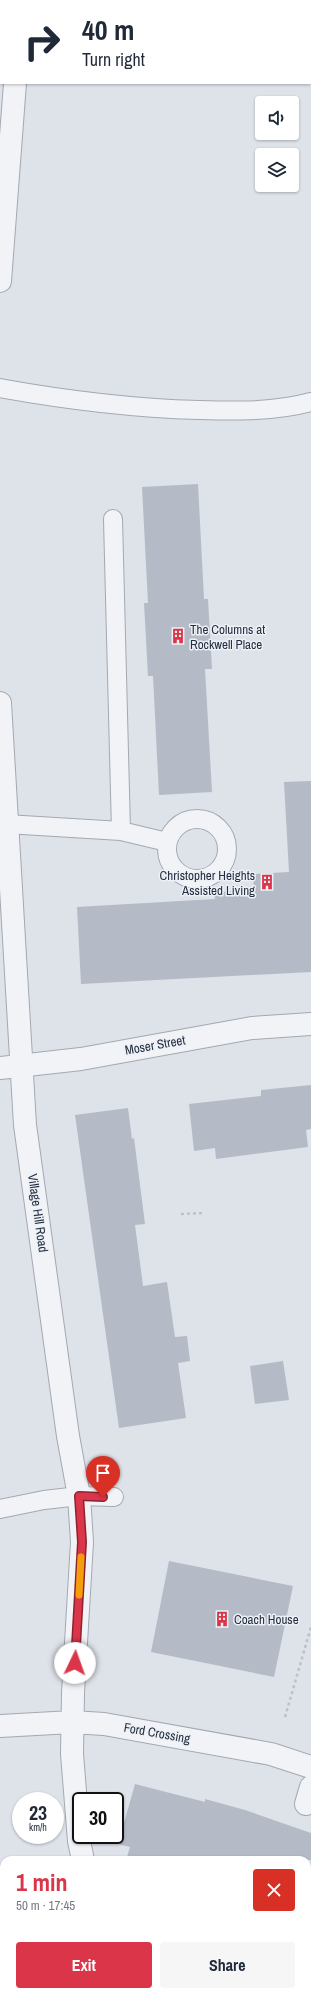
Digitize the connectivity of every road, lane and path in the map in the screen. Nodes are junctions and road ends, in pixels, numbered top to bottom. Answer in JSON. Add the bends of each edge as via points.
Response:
{"nodes":[{"id":1,"x":15,"y":84,"type":"edge"},
{"id":2,"x":0,"y":281,"type":"edge"},
{"id":3,"x":0,"y":388,"type":"edge"},
{"id":4,"x":311,"y":402,"type":"edge"},
{"id":5,"x":113,"y":519,"type":"dead end"},
{"id":6,"x":0,"y":703,"type":"edge"},
{"id":7,"x":6,"y":824,"type":"junction"},
{"id":8,"x":121,"y":831,"type":"junction"},
{"id":9,"x":167,"y":842,"type":"dead end"},
{"id":10,"x":311,"y":1024,"type":"edge"},
{"id":11,"x":22,"y":1067,"type":"junction"},
{"id":12,"x":0,"y":1068,"type":"edge"},
{"id":13,"x":205,"y":1213,"type":"dead end"},
{"id":14,"x":181,"y":1214,"type":"dead end"},
{"id":15,"x":79,"y":1496,"type":"junction"},
{"id":16,"x":114,"y":1497,"type":"dead end"},
{"id":17,"x":0,"y":1509,"type":"edge"},
{"id":18,"x":311,"y":1627,"type":"edge"},
{"id":19,"x":285,"y":1717,"type":"dead end"},
{"id":20,"x":72,"y":1722,"type":"junction"},
{"id":21,"x":0,"y":1726,"type":"edge"},
{"id":22,"x":311,"y":1767,"type":"edge"},
{"id":23,"x":82,"y":1856,"type":"edge"}],
"edges":[{"from":1,"to":2,"type":"street"},
{"from":3,"to":4,"type":"lane","via":[[49,397],[151,408],[242,411],[298,406]]},
{"from":5,"to":8,"type":"lane"},
{"from":6,"to":7,"type":"street","name":"Village Hill Road"},
{"from":7,"to":8,"type":"lane"},
{"from":7,"to":11,"type":"street","name":"Village Hill Road"},
{"from":8,"to":9,"type":"lane"},
{"from":10,"to":11,"type":"street","name":"Moser Street","via":[[252,1028]]},
{"from":11,"to":12,"type":"street","name":"Moser Street"},
{"from":11,"to":15,"type":"street","name":"Village Hill Road","via":[[25,1125],[68,1436]]},
{"from":13,"to":14,"type":"path"},
{"from":15,"to":16,"type":"lane"},
{"from":15,"to":17,"type":"lane"},
{"from":15,"to":20,"type":"street","name":"Village Hill Road","via":[[82,1542]]},
{"from":18,"to":19,"type":"path"},
{"from":20,"to":21,"type":"street","name":"Ford Crossing"},
{"from":20,"to":22,"type":"street","name":"Ford Crossing","via":[[104,1724],[271,1754]]},
{"from":20,"to":23,"type":"street","name":"Village Hill Road","via":[[73,1776]]}]}
